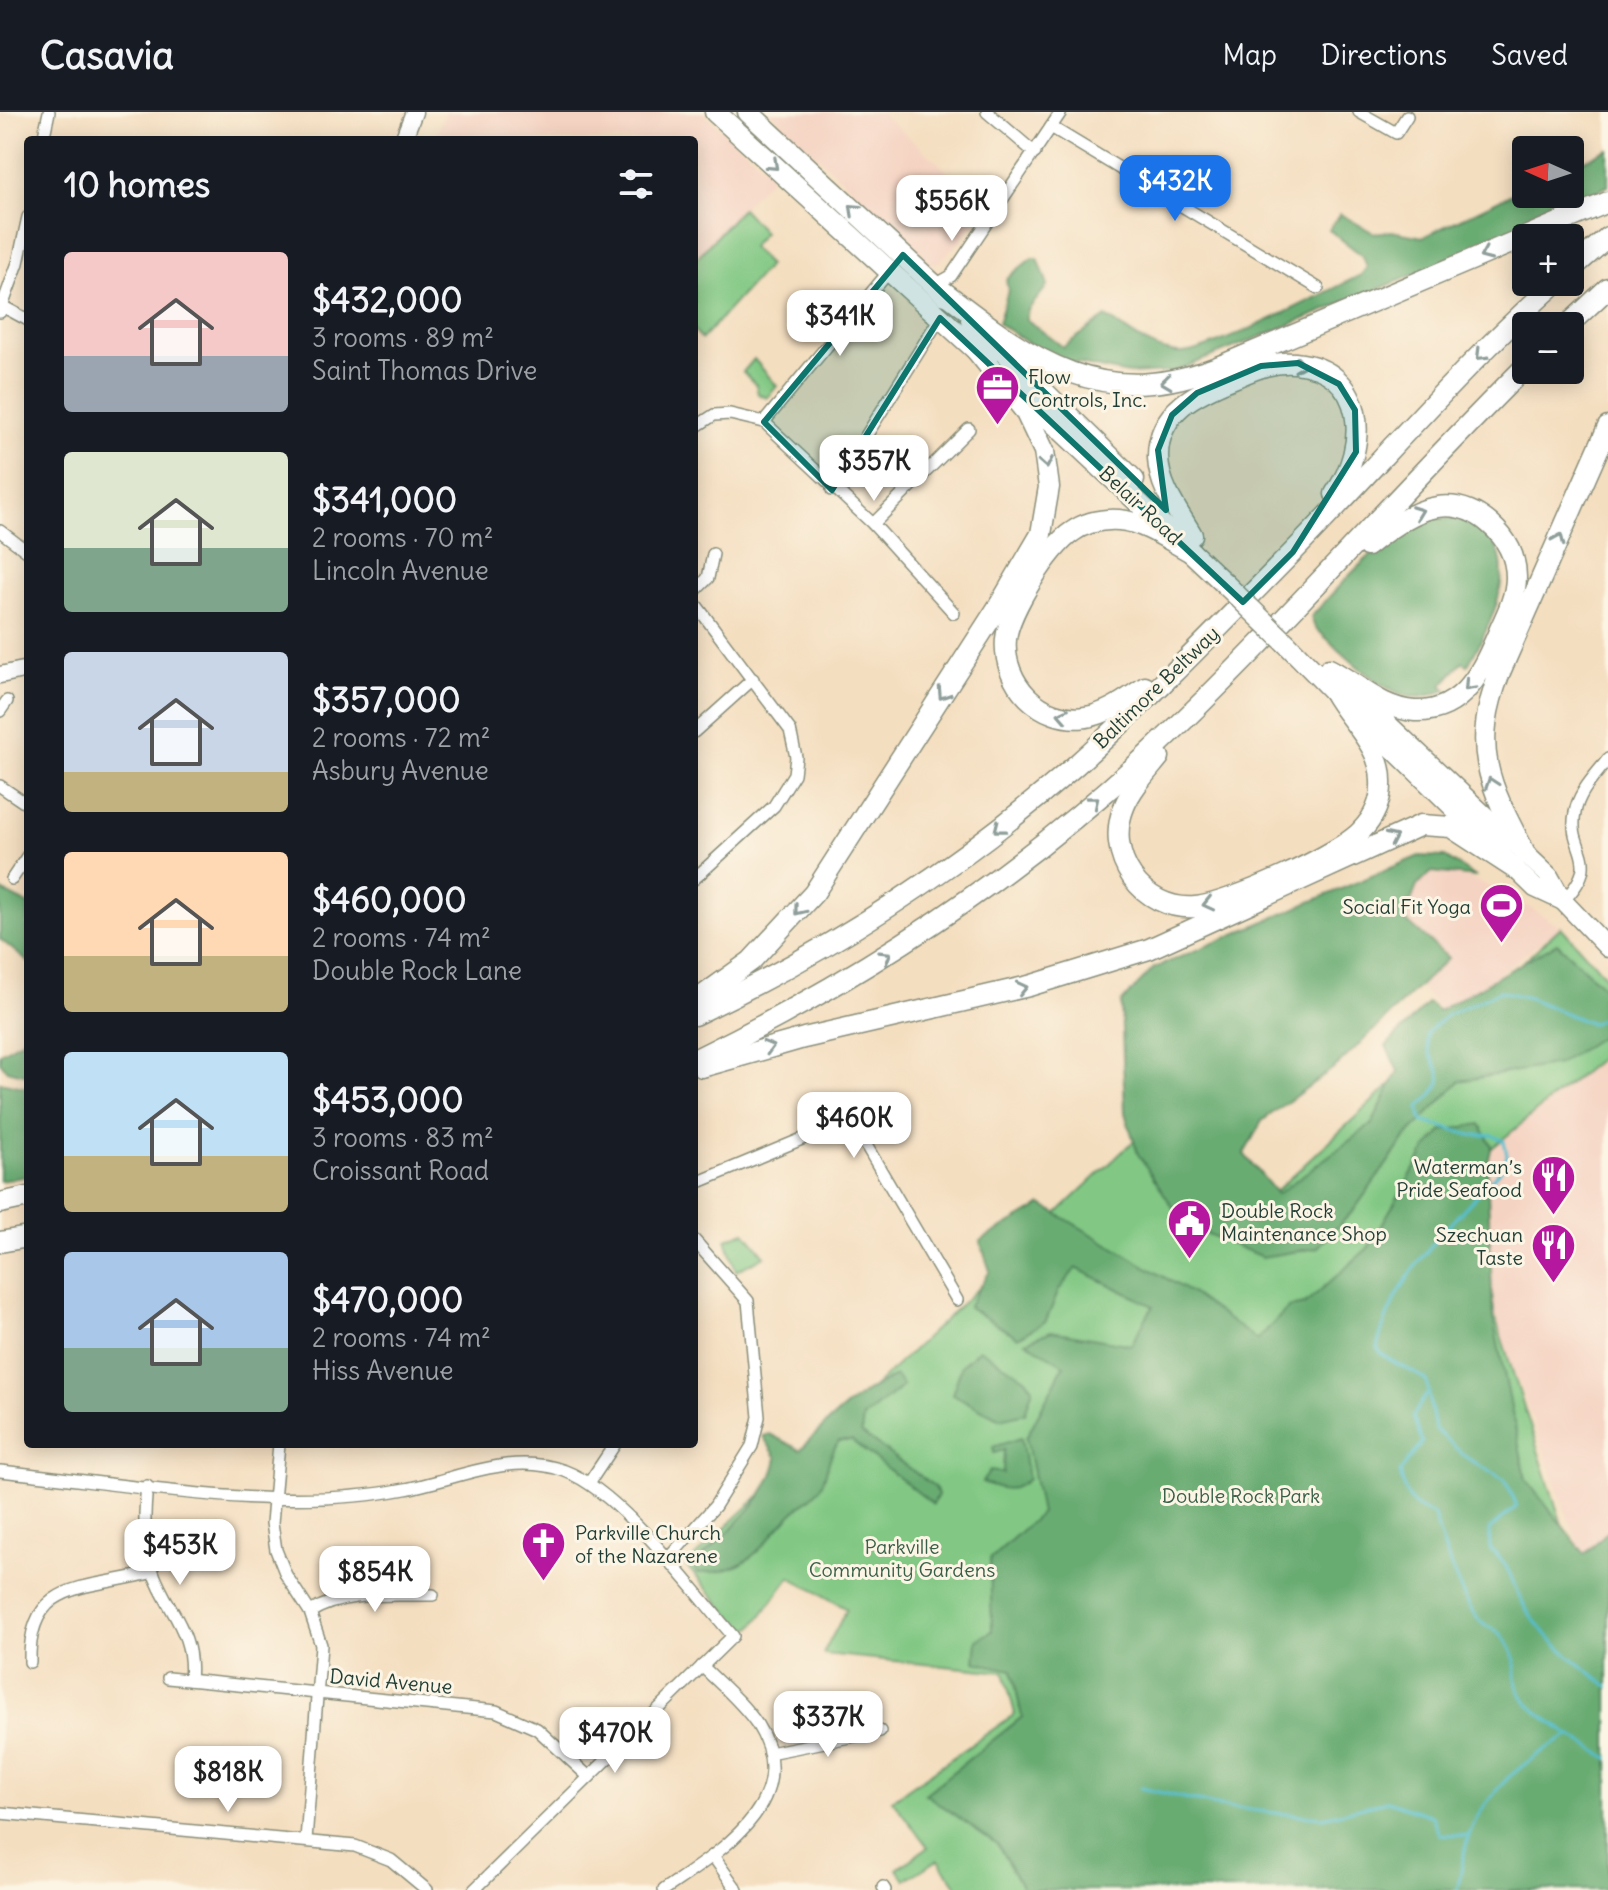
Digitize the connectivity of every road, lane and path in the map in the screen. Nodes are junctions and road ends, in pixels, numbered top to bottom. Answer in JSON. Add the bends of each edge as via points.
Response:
{"nodes":[{"id":1,"x":49,"y":112,"type":"edge"},
{"id":2,"x":414,"y":112,"type":"edge"},
{"id":3,"x":715,"y":112,"type":"edge"},
{"id":4,"x":748,"y":112,"type":"edge"},
{"id":5,"x":987,"y":112,"type":"edge"},
{"id":6,"x":1061,"y":112,"type":"edge"},
{"id":7,"x":1359,"y":112,"type":"edge"},
{"id":8,"x":1407,"y":116,"type":"dead end"},
{"id":9,"x":1051,"y":127,"type":"junction"},
{"id":10,"x":44,"y":136,"type":"edge"},
{"id":11,"x":405,"y":136,"type":"edge"},
{"id":12,"x":1035,"y":153,"type":"junction"},
{"id":13,"x":1608,"y":202,"type":"edge"},
{"id":14,"x":24,"y":231,"type":"edge"},
{"id":15,"x":1608,"y":237,"type":"edge"},
{"id":16,"x":903,"y":255,"type":"junction"},
{"id":17,"x":1584,"y":258,"type":"edge"},
{"id":18,"x":889,"y":271,"type":"junction"},
{"id":19,"x":935,"y":285,"type":"junction"},
{"id":20,"x":1318,"y":288,"type":"dead end"},
{"id":21,"x":1608,"y":288,"type":"edge"},
{"id":22,"x":1543,"y":296,"type":"edge"},
{"id":23,"x":1,"y":309,"type":"edge"},
{"id":24,"x":1582,"y":312,"type":"edge"},
{"id":25,"x":24,"y":318,"type":"edge"},
{"id":26,"x":940,"y":318,"type":"junction"},
{"id":27,"x":976,"y":350,"type":"junction"},
{"id":28,"x":1512,"y":381,"type":"edge"},
{"id":29,"x":764,"y":422,"type":"junction"},
{"id":30,"x":698,"y":425,"type":"edge"},
{"id":31,"x":1608,"y":427,"type":"edge"},
{"id":32,"x":969,"y":429,"type":"dead end"},
{"id":33,"x":832,"y":490,"type":"junction"},
{"id":34,"x":873,"y":524,"type":"junction"},
{"id":35,"x":0,"y":531,"type":"edge"},
{"id":36,"x":1192,"y":544,"type":"junction"},
{"id":37,"x":24,"y":549,"type":"edge"},
{"id":38,"x":1293,"y":552,"type":"junction"},
{"id":39,"x":713,"y":554,"type":"dead end"},
{"id":40,"x":698,"y":588,"type":"edge"},
{"id":41,"x":1311,"y":590,"type":"junction"},
{"id":42,"x":698,"y":607,"type":"edge"},
{"id":43,"x":954,"y":613,"type":"dead end"},
{"id":44,"x":1291,"y":640,"type":"junction"},
{"id":45,"x":1182,"y":663,"type":"junction"},
{"id":46,"x":1329,"y":669,"type":"junction"},
{"id":47,"x":24,"y":670,"type":"edge"},
{"id":48,"x":0,"y":675,"type":"edge"},
{"id":49,"x":753,"y":679,"type":"junction"},
{"id":50,"x":1213,"y":689,"type":"junction"},
{"id":51,"x":1333,"y":691,"type":"junction"},
{"id":52,"x":698,"y":728,"type":"edge"},
{"id":53,"x":1608,"y":759,"type":"edge"},
{"id":54,"x":0,"y":786,"type":"edge"},
{"id":55,"x":24,"y":802,"type":"edge"},
{"id":56,"x":24,"y":861,"type":"edge"},
{"id":57,"x":1520,"y":861,"type":"junction"},
{"id":58,"x":698,"y":875,"type":"edge"},
{"id":59,"x":12,"y":879,"type":"dead end"},
{"id":60,"x":1563,"y":901,"type":"junction"},
{"id":61,"x":1608,"y":948,"type":"edge"},
{"id":62,"x":698,"y":999,"type":"edge"},
{"id":63,"x":698,"y":1013,"type":"edge"},
{"id":64,"x":698,"y":1058,"type":"edge"},
{"id":65,"x":698,"y":1068,"type":"edge"},
{"id":66,"x":698,"y":1182,"type":"edge"},
{"id":67,"x":24,"y":1198,"type":"edge"},
{"id":68,"x":0,"y":1203,"type":"edge"},
{"id":69,"x":24,"y":1238,"type":"edge"},
{"id":70,"x":0,"y":1242,"type":"edge"},
{"id":71,"x":698,"y":1245,"type":"edge"},
{"id":72,"x":957,"y":1300,"type":"dead end"},
{"id":73,"x":279,"y":1448,"type":"edge"},
{"id":74,"x":612,"y":1448,"type":"edge"},
{"id":75,"x":0,"y":1471,"type":"edge"},
{"id":76,"x":589,"y":1483,"type":"junction"},
{"id":77,"x":147,"y":1486,"type":"junction"},
{"id":78,"x":273,"y":1499,"type":"junction"},
{"id":79,"x":667,"y":1560,"type":"junction"},
{"id":80,"x":153,"y":1572,"type":"junction"},
{"id":81,"x":433,"y":1595,"type":"dead end"},
{"id":82,"x":310,"y":1612,"type":"junction"},
{"id":83,"x":30,"y":1662,"type":"dead end"},
{"id":84,"x":702,"y":1666,"type":"junction"},
{"id":85,"x":168,"y":1678,"type":"dead end"},
{"id":86,"x":190,"y":1680,"type":"junction"},
{"id":87,"x":319,"y":1693,"type":"junction"},
{"id":88,"x":880,"y":1731,"type":"dead end"},
{"id":89,"x":769,"y":1753,"type":"junction"},
{"id":90,"x":589,"y":1777,"type":"junction"},
{"id":91,"x":0,"y":1813,"type":"edge"},
{"id":92,"x":306,"y":1840,"type":"junction"},
{"id":93,"x":713,"y":1856,"type":"junction"},
{"id":94,"x":427,"y":1890,"type":"edge"},
{"id":95,"x":474,"y":1890,"type":"edge"},
{"id":96,"x":664,"y":1890,"type":"edge"},
{"id":97,"x":737,"y":1890,"type":"edge"}],
"edges":[{"from":1,"to":10,"type":"street"},
{"from":2,"to":11,"type":"main road"},
{"from":3,"to":18,"type":"highway","name":"Belair Road","one_way":true},
{"from":16,"to":4,"type":"highway","name":"Belair Road","one_way":true},
{"from":5,"to":12,"type":"street"},
{"from":6,"to":9,"type":"street"},
{"from":7,"to":8,"type":"street","via":[[1396,133]]},
{"from":9,"to":12,"type":"street"},
{"from":9,"to":20,"type":"street"},
{"from":12,"to":19,"type":"street","via":[[951,276]]},
{"from":13,"to":19,"type":"highway","one_way":true,"via":[[1213,370],[1165,383],[1108,384],[1060,371],[1026,354]]},
{"from":14,"to":23,"type":"street"},
{"from":15,"to":17,"type":"highway"},
{"from":16,"to":18,"type":"street"},
{"from":16,"to":19,"type":"highway","name":"Belair Road"},
{"from":18,"to":26,"type":"highway","name":"Belair Road"},
{"from":18,"to":29,"type":"street"},
{"from":19,"to":36,"type":"highway","name":"Belair Road"},
{"from":21,"to":24,"type":"highway"},
{"from":22,"to":38,"type":"highway","name":"Baltimore Beltway","one_way":true,"via":[[1420,416]]},
{"from":23,"to":25,"type":"street"},
{"from":26,"to":27,"type":"highway","name":"Belair Road"},
{"from":26,"to":33,"type":"street"},
{"from":27,"to":36,"type":"highway","name":"Belair Road"},
{"from":27,"to":62,"type":"highway","one_way":true,"via":[[1025,411],[1044,451],[1048,503],[1035,548],[814,893],[751,961]]},
{"from":28,"to":41,"type":"highway","name":"Baltimore Beltway"},
{"from":29,"to":30,"type":"street","via":[[730,414],[714,415]]},
{"from":29,"to":33,"type":"street"},
{"from":57,"to":31,"type":"highway","one_way":true,"via":[[1485,764],[1486,712]]},
{"from":32,"to":34,"type":"street"},
{"from":33,"to":34,"type":"street"},
{"from":34,"to":43,"type":"street"},
{"from":35,"to":37,"type":"street"},
{"from":36,"to":38,"type":"highway","one_way":true,"via":[[1160,475],[1158,450],[1166,425],[1197,393],[1261,366],[1298,363],[1326,373],[1349,396],[1359,438],[1341,485]]},
{"from":36,"to":44,"type":"highway","name":"Belair Road","bridge":true},
{"from":45,"to":36,"type":"highway","one_way":true,"via":[[1108,710],[1067,717],[1046,711],[1024,695],[1011,675],[1006,641],[1013,613],[1053,551],[1082,526],[1107,520],[1133,523]]},
{"from":38,"to":45,"type":"highway","name":"Baltimore Beltway"},
{"from":39,"to":40,"type":"street","via":[[708,578]]},
{"from":41,"to":46,"type":"highway","one_way":true,"via":[[1402,519],[1442,505],[1466,508],[1486,520],[1514,558],[1512,602],[1477,680],[1452,702],[1428,710],[1392,707]]},
{"from":41,"to":50,"type":"highway","name":"Baltimore Beltway"},
{"from":42,"to":49,"type":"street"},
{"from":44,"to":46,"type":"highway","name":"Belair Road"},
{"from":44,"to":51,"type":"highway","name":"Belair Road"},
{"from":45,"to":63,"type":"highway","name":"Baltimore Beltway","one_way":true,"via":[[1077,764],[933,877],[835,941]]},
{"from":46,"to":57,"type":"main road","name":"Belair Road"},
{"from":47,"to":48,"type":"main road"},
{"from":49,"to":52,"type":"street"},
{"from":49,"to":58,"type":"street","via":[[795,740],[794,774],[774,806]]},
{"from":51,"to":50,"type":"highway","one_way":true,"via":[[1380,768],[1380,794],[1371,819],[1352,840],[1251,890],[1209,905],[1179,907],[1148,894],[1131,878],[1120,855],[1120,817],[1131,793]]},
{"from":64,"to":50,"type":"highway","name":"Baltimore Beltway","one_way":true,"via":[[838,985],[954,911],[1103,793]]},
{"from":51,"to":57,"type":"main road","name":"Belair Road"},
{"from":53,"to":60,"type":"street","via":[[1575,812],[1584,863],[1577,886]]},
{"from":54,"to":55,"type":"street"},
{"from":56,"to":59,"type":"street"},
{"from":57,"to":60,"type":"main road","name":"Belair Road","via":[[1549,876]]},
{"from":65,"to":57,"type":"highway","one_way":true,"via":[[1029,986],[1149,949],[1421,825],[1451,827]]},
{"from":60,"to":61,"type":"main road","name":"Belair Road"},
{"from":66,"to":72,"type":"street","via":[[826,1129],[852,1130],[863,1140]]},
{"from":67,"to":68,"type":"highway"},
{"from":69,"to":70,"type":"highway"},
{"from":71,"to":79,"type":"street","via":[[748,1301],[759,1417],[752,1446],[715,1506]]},
{"from":73,"to":78,"type":"street"},
{"from":74,"to":76,"type":"street"},
{"from":75,"to":77,"type":"street"},
{"from":76,"to":78,"type":"street","via":[[554,1467],[515,1463],[389,1492]]},
{"from":76,"to":79,"type":"street"},
{"from":77,"to":78,"type":"street"},
{"from":77,"to":80,"type":"street","via":[[145,1538]]},
{"from":78,"to":82,"type":"street","via":[[273,1537],[280,1563]]},
{"from":79,"to":84,"type":"street","via":[[733,1636]]},
{"from":80,"to":83,"type":"street","via":[[73,1588],[51,1599],[32,1628]]},
{"from":80,"to":86,"type":"street","via":[[188,1640]]},
{"from":81,"to":82,"type":"street","via":[[347,1597]]},
{"from":82,"to":87,"type":"street","via":[[321,1645]]},
{"from":84,"to":89,"type":"street","via":[[753,1719]]},
{"from":84,"to":90,"type":"street"},
{"from":85,"to":86,"type":"street","name":"David Avenue"},
{"from":86,"to":87,"type":"street","name":"David Avenue"},
{"from":87,"to":90,"type":"street","name":"David Avenue","via":[[508,1714],[546,1735]]},
{"from":87,"to":92,"type":"street"},
{"from":88,"to":89,"type":"street"},
{"from":89,"to":93,"type":"street","via":[[768,1784],[758,1811],[742,1833]]},
{"from":90,"to":95,"type":"street"},
{"from":91,"to":92,"type":"street"},
{"from":92,"to":94,"type":"street","via":[[380,1854]]},
{"from":93,"to":96,"type":"street"},
{"from":93,"to":97,"type":"street"}]}
